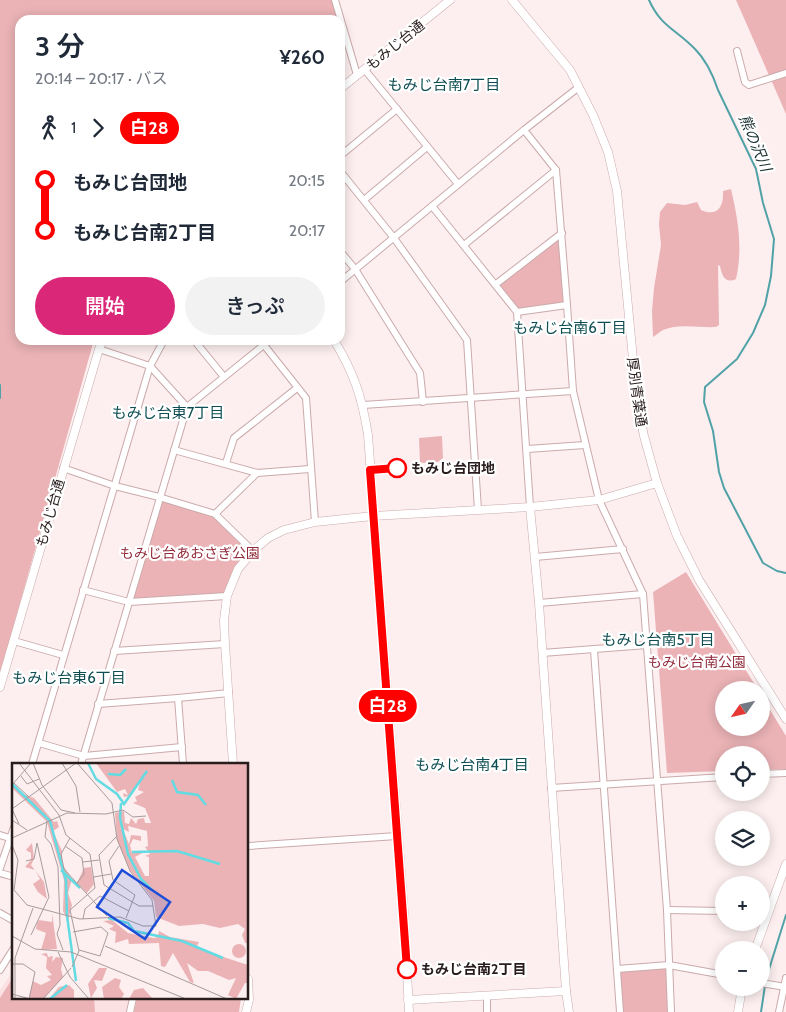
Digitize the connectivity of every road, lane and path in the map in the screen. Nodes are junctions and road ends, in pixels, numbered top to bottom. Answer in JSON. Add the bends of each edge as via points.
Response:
{"nodes":[{"id":1,"x":335,"y":0,"type":"edge"},
{"id":2,"x":450,"y":0,"type":"edge"},
{"id":3,"x":512,"y":0,"type":"edge"},
{"id":4,"x":339,"y":15,"type":"edge"},
{"id":5,"x":345,"y":34,"type":"edge"},
{"id":6,"x":737,"y":51,"type":"dead end"},
{"id":7,"x":365,"y":70,"type":"junction"},
{"id":8,"x":786,"y":73,"type":"edge"},
{"id":9,"x":357,"y":75,"type":"junction"},
{"id":10,"x":345,"y":85,"type":"edge"},
{"id":11,"x":579,"y":87,"type":"junction"},
{"id":12,"x":397,"y":109,"type":"junction"},
{"id":13,"x":524,"y":130,"type":"junction"},
{"id":14,"x":427,"y":146,"type":"junction"},
{"id":15,"x":345,"y":152,"type":"edge"},
{"id":16,"x":556,"y":170,"type":"junction"},
{"id":17,"x":345,"y":178,"type":"edge"},
{"id":18,"x":458,"y":184,"type":"junction"},
{"id":19,"x":364,"y":200,"type":"junction"},
{"id":20,"x":432,"y":206,"type":"junction"},
{"id":21,"x":562,"y":233,"type":"junction"},
{"id":22,"x":394,"y":238,"type":"junction"},
{"id":23,"x":464,"y":245,"type":"junction"},
{"id":24,"x":345,"y":256,"type":"edge"},
{"id":25,"x":355,"y":269,"type":"junction"},
{"id":26,"x":345,"y":278,"type":"edge"},
{"id":27,"x":496,"y":284,"type":"junction"},
{"id":28,"x":568,"y":305,"type":"junction"},
{"id":29,"x":517,"y":312,"type":"junction"},
{"id":30,"x":101,"y":345,"type":"edge"},
{"id":31,"x":161,"y":345,"type":"edge"},
{"id":32,"x":198,"y":345,"type":"edge"},
{"id":33,"x":259,"y":345,"type":"edge"},
{"id":34,"x":264,"y":345,"type":"edge"},
{"id":35,"x":337,"y":345,"type":"edge"},
{"id":36,"x":99,"y":349,"type":"junction"},
{"id":37,"x":150,"y":366,"type":"junction"},
{"id":38,"x":224,"y":377,"type":"junction"},
{"id":39,"x":297,"y":388,"type":"junction"},
{"id":40,"x":572,"y":391,"type":"junction"},
{"id":41,"x":522,"y":394,"type":"junction"},
{"id":42,"x":471,"y":398,"type":"junction"},
{"id":43,"x":423,"y":402,"type":"junction"},
{"id":44,"x":363,"y":405,"type":"junction"},
{"id":45,"x":186,"y":407,"type":"junction"},
{"id":46,"x":585,"y":445,"type":"junction"},
{"id":47,"x":527,"y":449,"type":"junction"},
{"id":48,"x":174,"y":450,"type":"junction"},
{"id":49,"x":226,"y":463,"type":"junction"},
{"id":50,"x":63,"y":468,"type":"junction"},
{"id":51,"x":310,"y":469,"type":"junction"},
{"id":52,"x":257,"y":473,"type":"junction"},
{"id":53,"x":657,"y":483,"type":"junction"},
{"id":54,"x":114,"y":486,"type":"junction"},
{"id":55,"x":159,"y":497,"type":"junction"},
{"id":56,"x":599,"y":500,"type":"junction"},
{"id":57,"x":530,"y":507,"type":"junction"},
{"id":58,"x":478,"y":510,"type":"junction"},
{"id":59,"x":215,"y":514,"type":"junction"},
{"id":60,"x":373,"y":516,"type":"junction"},
{"id":61,"x":315,"y":522,"type":"junction"},
{"id":62,"x":623,"y":549,"type":"junction"},
{"id":63,"x":253,"y":551,"type":"junction"},
{"id":64,"x":535,"y":557,"type":"junction"},
{"id":65,"x":83,"y":590,"type":"junction"},
{"id":66,"x":644,"y":594,"type":"junction"},
{"id":67,"x":226,"y":596,"type":"junction"},
{"id":68,"x":129,"y":602,"type":"junction"},
{"id":69,"x":539,"y":603,"type":"junction"},
{"id":70,"x":14,"y":641,"type":"junction"},
{"id":71,"x":225,"y":644,"type":"junction"},
{"id":72,"x":647,"y":645,"type":"junction"},
{"id":73,"x":594,"y":650,"type":"junction"},
{"id":74,"x":114,"y":651,"type":"junction"},
{"id":75,"x":542,"y":653,"type":"junction"},
{"id":76,"x":64,"y":655,"type":"junction"},
{"id":77,"x":0,"y":687,"type":"edge"},
{"id":78,"x":228,"y":693,"type":"junction"},
{"id":79,"x":178,"y":698,"type":"junction"},
{"id":80,"x":98,"y":704,"type":"junction"},
{"id":81,"x":786,"y":719,"type":"edge"},
{"id":82,"x":39,"y":743,"type":"junction"},
{"id":83,"x":182,"y":747,"type":"junction"},
{"id":84,"x":84,"y":756,"type":"junction"},
{"id":85,"x":32,"y":763,"type":"edge"},
{"id":86,"x":81,"y":763,"type":"edge"},
{"id":87,"x":183,"y":763,"type":"edge"},
{"id":88,"x":233,"y":763,"type":"edge"},
{"id":89,"x":786,"y":773,"type":"edge"},
{"id":90,"x":770,"y":774,"type":"edge"},
{"id":91,"x":715,"y":777,"type":"edge"},
{"id":92,"x":657,"y":780,"type":"junction"},
{"id":93,"x":603,"y":783,"type":"junction"},
{"id":94,"x":551,"y":788,"type":"junction"},
{"id":95,"x":0,"y":835,"type":"edge"},
{"id":96,"x":397,"y":836,"type":"junction"},
{"id":97,"x":12,"y":839,"type":"edge"},
{"id":98,"x":249,"y":846,"type":"edge"},
{"id":99,"x":786,"y":864,"type":"edge"},
{"id":100,"x":0,"y":868,"type":"edge"},
{"id":101,"x":770,"y":900,"type":"edge"},
{"id":102,"x":667,"y":910,"type":"junction"},
{"id":103,"x":715,"y":911,"type":"edge"},
{"id":104,"x":0,"y":913,"type":"edge"},
{"id":105,"x":12,"y":920,"type":"edge"},
{"id":106,"x":12,"y":951,"type":"edge"},
{"id":107,"x":669,"y":966,"type":"junction"},
{"id":108,"x":617,"y":969,"type":"junction"},
{"id":109,"x":0,"y":970,"type":"edge"},
{"id":110,"x":715,"y":974,"type":"edge"},
{"id":111,"x":786,"y":978,"type":"edge"},
{"id":112,"x":770,"y":984,"type":"edge"},
{"id":113,"x":785,"y":987,"type":"edge"},
{"id":114,"x":566,"y":990,"type":"junction"},
{"id":115,"x":486,"y":996,"type":"junction"},
{"id":116,"x":741,"y":996,"type":"edge"},
{"id":117,"x":408,"y":1000,"type":"junction"},
{"id":118,"x":409,"y":1012,"type":"edge"},
{"id":119,"x":487,"y":1012,"type":"edge"},
{"id":120,"x":569,"y":1012,"type":"edge"},
{"id":121,"x":620,"y":1012,"type":"edge"},
{"id":122,"x":671,"y":1012,"type":"edge"},
{"id":123,"x":738,"y":1012,"type":"edge"},
{"id":124,"x":779,"y":1012,"type":"edge"}],
"edges":[{"from":1,"to":4,"type":"street"},
{"from":2,"to":7,"type":"street","name":"もみじ台通"},
{"from":3,"to":11,"type":"street","name":"厚別青葉通","via":[[570,70]]},
{"from":5,"to":9,"type":"street"},
{"from":6,"to":8,"type":"street","via":[[749,86]]},
{"from":7,"to":9,"type":"street","name":"もみじ台通"},
{"from":7,"to":12,"type":"street"},
{"from":9,"to":10,"type":"street","name":"もみじ台通"},
{"from":11,"to":13,"type":"street"},
{"from":11,"to":53,"type":"street","name":"厚別青葉通","via":[[608,152],[617,191],[636,401]]},
{"from":12,"to":14,"type":"street"},
{"from":12,"to":15,"type":"street"},
{"from":13,"to":16,"type":"street"},
{"from":13,"to":18,"type":"street"},
{"from":14,"to":18,"type":"street"},
{"from":14,"to":19,"type":"street"},
{"from":16,"to":21,"type":"street"},
{"from":16,"to":23,"type":"street"},
{"from":17,"to":19,"type":"street"},
{"from":18,"to":20,"type":"street"},
{"from":19,"to":22,"type":"street"},
{"from":20,"to":22,"type":"street"},
{"from":20,"to":23,"type":"street"},
{"from":21,"to":27,"type":"street"},
{"from":21,"to":28,"type":"street"},
{"from":22,"to":25,"type":"street"},
{"from":22,"to":42,"type":"street","via":[[467,340]]},
{"from":23,"to":27,"type":"street"},
{"from":24,"to":25,"type":"street"},
{"from":25,"to":26,"type":"street"},
{"from":25,"to":43,"type":"street","via":[[420,373]]},
{"from":27,"to":29,"type":"street"},
{"from":28,"to":29,"type":"street"},
{"from":28,"to":40,"type":"street"},
{"from":29,"to":41,"type":"street"},
{"from":30,"to":36,"type":"street","name":"もみじ台通"},
{"from":31,"to":37,"type":"street"},
{"from":32,"to":38,"type":"street"},
{"from":33,"to":38,"type":"street"},
{"from":34,"to":39,"type":"street"},
{"from":35,"to":44,"type":"street","via":[[355,379]]},
{"from":36,"to":37,"type":"street"},
{"from":36,"to":50,"type":"street","name":"もみじ台通"},
{"from":37,"to":45,"type":"street"},
{"from":37,"to":54,"type":"street"},
{"from":38,"to":45,"type":"street"},
{"from":39,"to":49,"type":"street","via":[[234,438]]},
{"from":39,"to":51,"type":"street","via":[[306,398]]},
{"from":40,"to":41,"type":"street"},
{"from":40,"to":46,"type":"street"},
{"from":41,"to":42,"type":"street"},
{"from":41,"to":47,"type":"street"},
{"from":42,"to":43,"type":"street"},
{"from":42,"to":58,"type":"street"},
{"from":43,"to":44,"type":"street"},
{"from":44,"to":60,"type":"street"},
{"from":45,"to":48,"type":"street"},
{"from":46,"to":47,"type":"street"},
{"from":46,"to":56,"type":"street"},
{"from":47,"to":57,"type":"street"},
{"from":48,"to":49,"type":"street"},
{"from":48,"to":55,"type":"street"},
{"from":49,"to":52,"type":"street"},
{"from":50,"to":54,"type":"street"},
{"from":50,"to":70,"type":"street","name":"もみじ台通"},
{"from":51,"to":52,"type":"street"},
{"from":51,"to":61,"type":"street"},
{"from":52,"to":59,"type":"street"},
{"from":53,"to":56,"type":"street"},
{"from":53,"to":81,"type":"street","name":"厚別青葉通","via":[[676,536],[699,580]]},
{"from":54,"to":55,"type":"street"},
{"from":54,"to":65,"type":"street"},
{"from":55,"to":59,"type":"street"},
{"from":55,"to":68,"type":"street"},
{"from":56,"to":57,"type":"street"},
{"from":56,"to":62,"type":"street"},
{"from":57,"to":58,"type":"street"},
{"from":57,"to":64,"type":"street"},
{"from":58,"to":60,"type":"street"},
{"from":59,"to":63,"type":"street"},
{"from":60,"to":61,"type":"street"},
{"from":60,"to":96,"type":"street"},
{"from":61,"to":63,"type":"street","via":[[284,530]]},
{"from":62,"to":64,"type":"street"},
{"from":62,"to":66,"type":"street"},
{"from":63,"to":67,"type":"street","via":[[238,570]]},
{"from":64,"to":69,"type":"street"},
{"from":65,"to":68,"type":"street"},
{"from":65,"to":76,"type":"street"},
{"from":66,"to":69,"type":"street"},
{"from":66,"to":72,"type":"street"},
{"from":67,"to":68,"type":"street"},
{"from":67,"to":71,"type":"street"},
{"from":68,"to":74,"type":"street"},
{"from":69,"to":75,"type":"street"},
{"from":70,"to":76,"type":"street"},
{"from":70,"to":77,"type":"street","name":"もみじ台通"},
{"from":71,"to":74,"type":"street"},
{"from":71,"to":78,"type":"street"},
{"from":72,"to":73,"type":"street"},
{"from":72,"to":92,"type":"street"},
{"from":73,"to":75,"type":"street"},
{"from":73,"to":93,"type":"street"},
{"from":74,"to":80,"type":"street"},
{"from":75,"to":94,"type":"street"},
{"from":76,"to":82,"type":"street"},
{"from":78,"to":79,"type":"street"},
{"from":78,"to":88,"type":"street"},
{"from":79,"to":80,"type":"street"},
{"from":79,"to":83,"type":"street"},
{"from":80,"to":84,"type":"street"},
{"from":82,"to":84,"type":"street"},
{"from":82,"to":85,"type":"street"},
{"from":83,"to":84,"type":"street"},
{"from":83,"to":87,"type":"street"},
{"from":84,"to":86,"type":"street"},
{"from":89,"to":90,"type":"street"},
{"from":91,"to":92,"type":"street"},
{"from":92,"to":93,"type":"street"},
{"from":92,"to":102,"type":"street"},
{"from":93,"to":94,"type":"street"},
{"from":93,"to":108,"type":"street"},
{"from":94,"to":114,"type":"street"},
{"from":95,"to":97,"type":"street"},
{"from":96,"to":98,"type":"street"},
{"from":96,"to":117,"type":"street"},
{"from":97,"to":100,"type":"street"},
{"from":99,"to":101,"type":"street"},
{"from":102,"to":103,"type":"street"},
{"from":102,"to":107,"type":"street"},
{"from":104,"to":105,"type":"street"},
{"from":106,"to":109,"type":"street"},
{"from":107,"to":108,"type":"street"},
{"from":107,"to":110,"type":"street"},
{"from":107,"to":122,"type":"street"},
{"from":108,"to":121,"type":"street"},
{"from":111,"to":113,"type":"street"},
{"from":112,"to":113,"type":"street"},
{"from":113,"to":124,"type":"street"},
{"from":114,"to":115,"type":"street"},
{"from":114,"to":120,"type":"street"},
{"from":115,"to":117,"type":"street"},
{"from":115,"to":119,"type":"street"},
{"from":116,"to":123,"type":"street"},
{"from":117,"to":118,"type":"street"}]}
